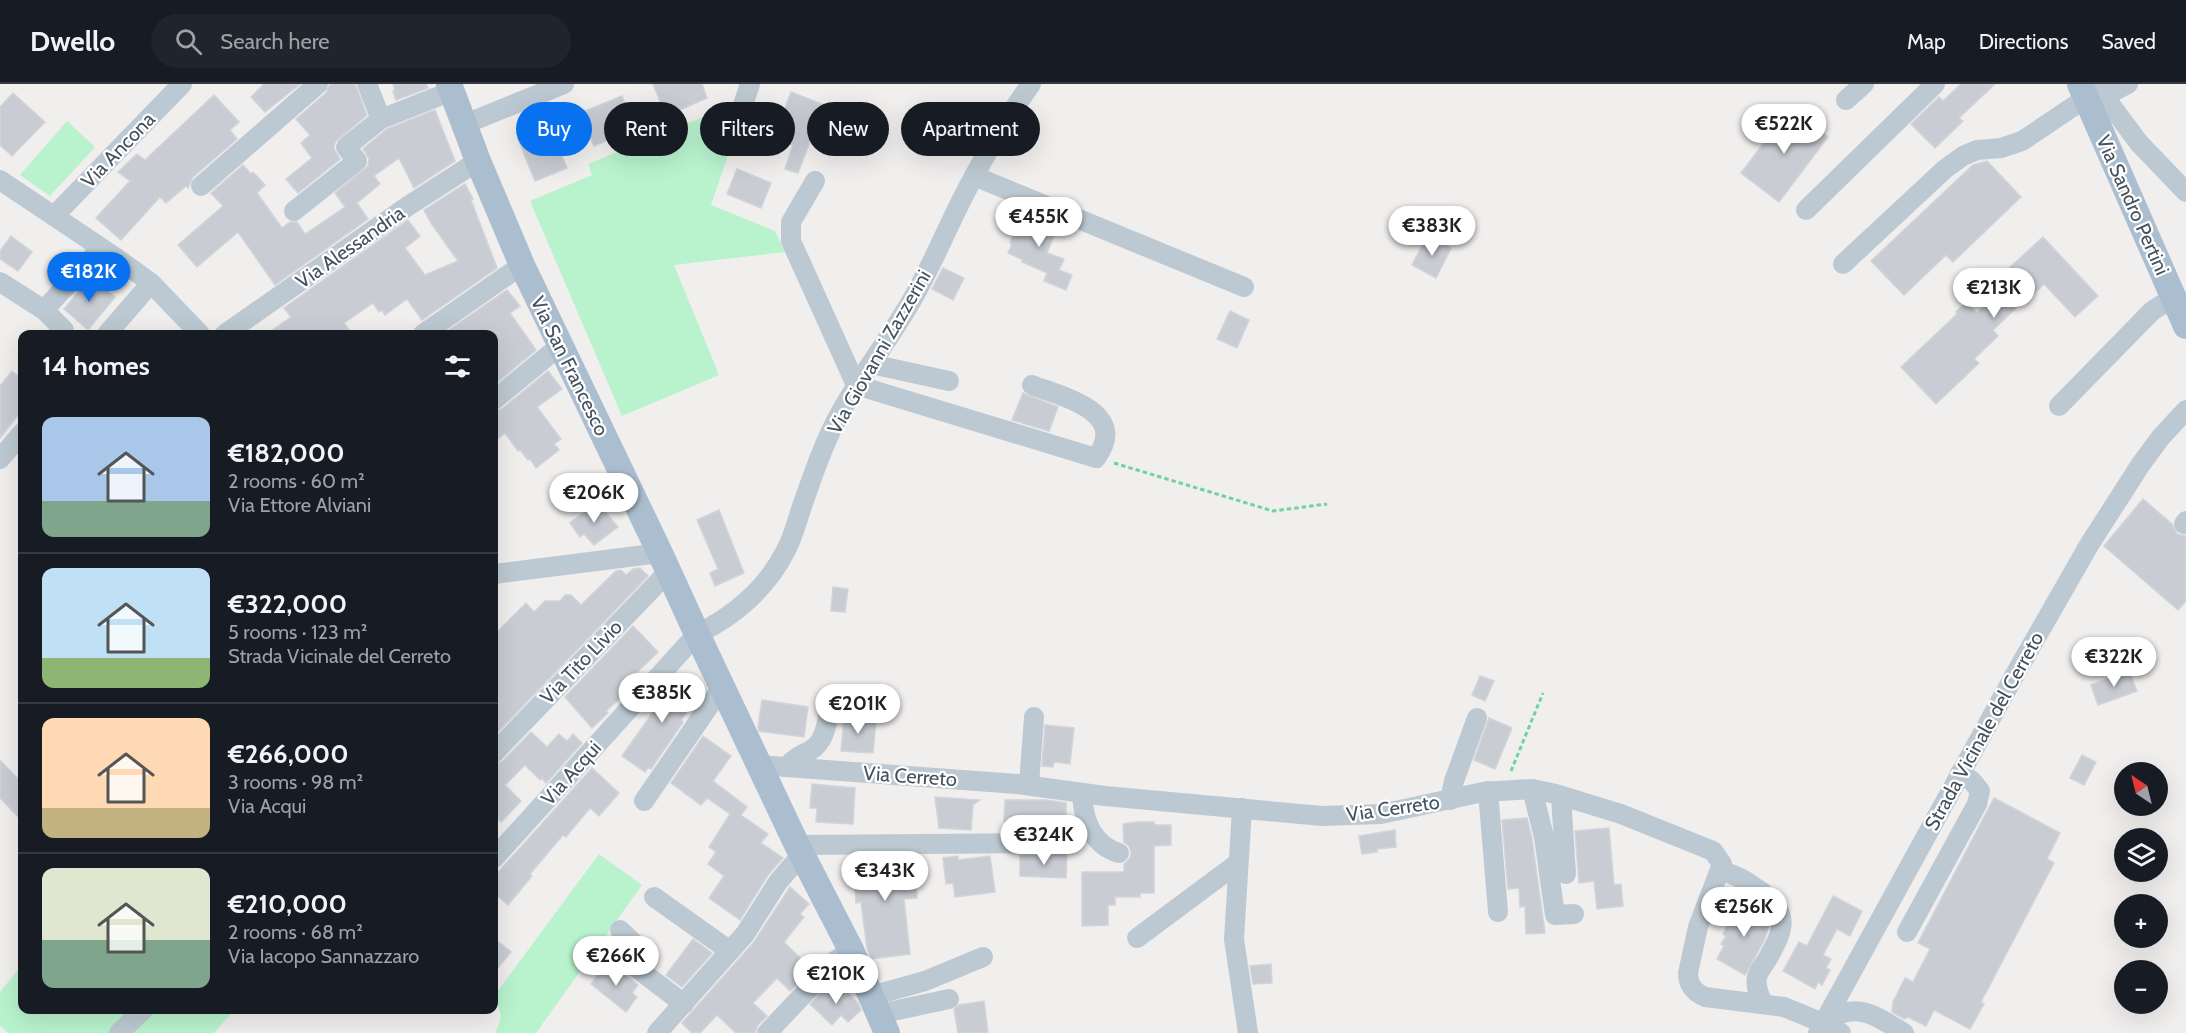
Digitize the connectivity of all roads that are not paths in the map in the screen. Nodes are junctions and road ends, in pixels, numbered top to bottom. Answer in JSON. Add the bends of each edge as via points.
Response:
{"nodes":[{"id":1,"x":182,"y":84,"type":"edge"},
{"id":2,"x":318,"y":84,"type":"edge"},
{"id":3,"x":367,"y":84,"type":"edge"},
{"id":4,"x":564,"y":84,"type":"edge"},
{"id":5,"x":750,"y":84,"type":"edge"},
{"id":6,"x":1031,"y":84,"type":"edge"},
{"id":7,"x":1864,"y":84,"type":"edge"},
{"id":8,"x":1935,"y":84,"type":"edge"},
{"id":9,"x":2128,"y":84,"type":"edge"},
{"id":10,"x":451,"y":88,"type":"edge"},
{"id":11,"x":2092,"y":91,"type":"edge"},
{"id":12,"x":1846,"y":100,"type":"dead end"},
{"id":13,"x":744,"y":102,"type":"edge"},
{"id":14,"x":381,"y":119,"type":"junction"},
{"id":15,"x":465,"y":124,"type":"junction"},
{"id":16,"x":478,"y":161,"type":"junction"},
{"id":17,"x":974,"y":176,"type":"junction"},
{"id":18,"x":0,"y":180,"type":"edge"},
{"id":19,"x":815,"y":181,"type":"dead end"},
{"id":20,"x":201,"y":186,"type":"dead end"},
{"id":21,"x":2186,"y":192,"type":"edge"},
{"id":22,"x":1806,"y":210,"type":"dead end"},
{"id":23,"x":294,"y":211,"type":"dead end"},
{"id":24,"x":54,"y":216,"type":"junction"},
{"id":25,"x":101,"y":248,"type":"junction"},
{"id":26,"x":1843,"y":264,"type":"dead end"},
{"id":27,"x":522,"y":265,"type":"junction"},
{"id":28,"x":0,"y":282,"type":"edge"},
{"id":29,"x":151,"y":283,"type":"junction"},
{"id":30,"x":1244,"y":287,"type":"dead end"},
{"id":31,"x":2174,"y":297,"type":"junction"},
{"id":32,"x":44,"y":310,"type":"junction"},
{"id":33,"x":2186,"y":326,"type":"edge"},
{"id":34,"x":64,"y":330,"type":"dead end"},
{"id":35,"x":110,"y":330,"type":"edge"},
{"id":36,"x":196,"y":330,"type":"edge"},
{"id":37,"x":231,"y":330,"type":"edge"},
{"id":38,"x":429,"y":330,"type":"edge"},
{"id":39,"x":561,"y":345,"type":"junction"},
{"id":40,"x":871,"y":364,"type":"junction"},
{"id":41,"x":949,"y":381,"type":"dead end"},
{"id":42,"x":856,"y":385,"type":"junction"},
{"id":43,"x":1032,"y":385,"type":"dead end"},
{"id":44,"x":498,"y":396,"type":"edge"},
{"id":45,"x":2059,"y":406,"type":"dead end"},
{"id":46,"x":2186,"y":410,"type":"edge"},
{"id":47,"x":18,"y":438,"type":"edge"},
{"id":48,"x":0,"y":459,"type":"edge"},
{"id":49,"x":665,"y":562,"type":"junction"},
{"id":50,"x":498,"y":574,"type":"edge"},
{"id":51,"x":697,"y":634,"type":"junction"},
{"id":52,"x":722,"y":687,"type":"junction"},
{"id":53,"x":830,"y":705,"type":"dead end"},
{"id":54,"x":1034,"y":717,"type":"dead end"},
{"id":55,"x":1477,"y":718,"type":"dead end"},
{"id":56,"x":498,"y":749,"type":"edge"},
{"id":57,"x":759,"y":765,"type":"junction"},
{"id":58,"x":787,"y":767,"type":"junction"},
{"id":59,"x":1960,"y":774,"type":"junction"},
{"id":60,"x":1029,"y":785,"type":"junction"},
{"id":61,"x":1532,"y":789,"type":"junction"},
{"id":62,"x":1496,"y":790,"type":"junction"},
{"id":63,"x":1082,"y":793,"type":"junction"},
{"id":64,"x":1561,"y":796,"type":"junction"},
{"id":65,"x":1450,"y":800,"type":"junction"},
{"id":66,"x":644,"y":801,"type":"dead end"},
{"id":67,"x":1242,"y":808,"type":"junction"},
{"id":68,"x":1050,"y":843,"type":"dead end"},
{"id":69,"x":799,"y":849,"type":"junction"},
{"id":70,"x":1119,"y":853,"type":"dead end"},
{"id":71,"x":498,"y":854,"type":"edge"},
{"id":72,"x":1238,"y":862,"type":"junction"},
{"id":73,"x":1720,"y":871,"type":"junction"},
{"id":74,"x":1566,"y":874,"type":"dead end"},
{"id":75,"x":654,"y":897,"type":"dead end"},
{"id":76,"x":1498,"y":912,"type":"dead end"},
{"id":77,"x":1574,"y":914,"type":"dead end"},
{"id":78,"x":620,"y":930,"type":"dead end"},
{"id":79,"x":1907,"y":932,"type":"dead end"},
{"id":80,"x":1137,"y":938,"type":"dead end"},
{"id":81,"x":851,"y":950,"type":"junction"},
{"id":82,"x":730,"y":951,"type":"junction"},
{"id":83,"x":983,"y":957,"type":"dead end"},
{"id":84,"x":949,"y":999,"type":"dead end"},
{"id":85,"x":684,"y":1004,"type":"junction"},
{"id":86,"x":1763,"y":1004,"type":"junction"},
{"id":87,"x":139,"y":1014,"type":"edge"},
{"id":88,"x":879,"y":1014,"type":"edge"},
{"id":89,"x":1820,"y":1028,"type":"edge"},
{"id":90,"x":118,"y":1033,"type":"edge"},
{"id":91,"x":657,"y":1033,"type":"edge"},
{"id":92,"x":766,"y":1033,"type":"edge"},
{"id":93,"x":1248,"y":1033,"type":"edge"},
{"id":94,"x":1841,"y":1033,"type":"edge"},
{"id":95,"x":1904,"y":1033,"type":"edge"}],
"edges":[{"from":1,"to":24,"type":"street","name":"Via Ancona"},
{"from":2,"to":20,"type":"street"},
{"from":3,"to":14,"type":"street"},
{"from":4,"to":15,"type":"street"},
{"from":5,"to":13,"type":"street"},
{"from":6,"to":17,"type":"street","name":"Via Giovanni Zazzerini"},
{"from":7,"to":12,"type":"street"},
{"from":8,"to":22,"type":"street"},
{"from":9,"to":11,"type":"street"},
{"from":10,"to":14,"type":"street"},
{"from":10,"to":15,"type":"main road","name":"Via San Francesco"},
{"from":11,"to":21,"type":"street"},
{"from":11,"to":26,"type":"street","via":[[2022,141],[1963,156]]},
{"from":11,"to":31,"type":"main road","name":"Via Sandro Pertini"},
{"from":14,"to":23,"type":"street","via":[[346,147],[357,161]]},
{"from":15,"to":16,"type":"main road","name":"Via San Francesco"},
{"from":16,"to":27,"type":"main road","name":"Via San Francesco"},
{"from":16,"to":37,"type":"street","name":"Via Alessandria"},
{"from":17,"to":30,"type":"street"},
{"from":17,"to":40,"type":"street","name":"Via Giovanni Zazzerini","via":[[913,298]]},
{"from":18,"to":24,"type":"street"},
{"from":19,"to":42,"type":"street","via":[[791,222],[791,241]]},
{"from":24,"to":25,"type":"street"},
{"from":25,"to":29,"type":"street"},
{"from":25,"to":32,"type":"street"},
{"from":27,"to":38,"type":"street"},
{"from":27,"to":39,"type":"main road","name":"Via San Francesco"},
{"from":28,"to":32,"type":"street"},
{"from":29,"to":35,"type":"street"},
{"from":29,"to":36,"type":"street"},
{"from":31,"to":33,"type":"main road","name":"Via Sandro Pertini"},
{"from":31,"to":45,"type":"street","via":[[2152,311]]},
{"from":32,"to":34,"type":"street"},
{"from":39,"to":44,"type":"street"},
{"from":39,"to":49,"type":"main road","name":"Via San Francesco"},
{"from":40,"to":41,"type":"street"},
{"from":40,"to":42,"type":"street","name":"Via Giovanni Zazzerini"},
{"from":42,"to":43,"type":"street","via":[[1096,458],[1106,436],[1099,418],[1079,403]]},
{"from":42,"to":51,"type":"street","name":"Via Giovanni Zazzerini","via":[[831,431],[790,543],[777,567],[738,609]]},
{"from":46,"to":59,"type":"street","name":"Strada Vicinale del Cerreto","via":[[2154,445],[2123,490]]},
{"from":47,"to":48,"type":"street"},
{"from":49,"to":50,"type":"street"},
{"from":49,"to":51,"type":"main road","name":"Via San Francesco"},
{"from":49,"to":56,"type":"street","name":"Via Tito Livio"},
{"from":51,"to":52,"type":"main road","name":"Via San Francesco"},
{"from":51,"to":71,"type":"street","name":"Via Acqui"},
{"from":52,"to":57,"type":"main road","name":"Via San Francesco"},
{"from":52,"to":66,"type":"street"},
{"from":53,"to":58,"type":"street","via":[[818,745]]},
{"from":54,"to":60,"type":"street"},
{"from":55,"to":65,"type":"street"},
{"from":57,"to":58,"type":"street","name":"Via Cerreto"},
{"from":57,"to":69,"type":"main road","name":"Via San Francesco"},
{"from":58,"to":60,"type":"street","name":"Via Cerreto"},
{"from":59,"to":79,"type":"street","via":[[1980,791],[1977,804]]},
{"from":59,"to":89,"type":"street","name":"Strada Vicinale del Cerreto"},
{"from":60,"to":63,"type":"street","name":"Via Cerreto"},
{"from":61,"to":62,"type":"street","name":"Via Cerreto"},
{"from":61,"to":64,"type":"street","name":"Via Cerreto"},
{"from":61,"to":77,"type":"street","via":[[1544,837],[1555,915]]},
{"from":62,"to":65,"type":"street","name":"Via Cerreto"},
{"from":62,"to":76,"type":"street"},
{"from":63,"to":67,"type":"street","name":"Via Cerreto"},
{"from":63,"to":70,"type":"street","via":[[1084,817],[1091,831],[1105,847]]},
{"from":64,"to":73,"type":"street","name":"Via Cerreto","via":[[1621,814],[1708,848],[1720,860]]},
{"from":64,"to":74,"type":"street"},
{"from":65,"to":67,"type":"street","name":"Via Cerreto","via":[[1394,812],[1349,816]]},
{"from":67,"to":72,"type":"street"},
{"from":68,"to":69,"type":"street"},
{"from":69,"to":81,"type":"main road","name":"Via San Francesco"},
{"from":69,"to":82,"type":"street"},
{"from":72,"to":80,"type":"street"},
{"from":72,"to":93,"type":"street","via":[[1234,939]]},
{"from":73,"to":86,"type":"street","via":[[1742,878],[1774,902],[1782,915],[1775,945],[1757,976]]},
{"from":73,"to":86,"type":"street","via":[[1698,927],[1688,979],[1694,990],[1705,997]]},
{"from":75,"to":82,"type":"street"},
{"from":78,"to":85,"type":"street","via":[[637,946],[638,969]]},
{"from":81,"to":88,"type":"main road","name":"Via San Francesco"},
{"from":81,"to":92,"type":"street","via":[[835,961]]},
{"from":82,"to":85,"type":"street"},
{"from":83,"to":88,"type":"street","via":[[925,981]]},
{"from":84,"to":88,"type":"street"},
{"from":85,"to":91,"type":"street"},
{"from":86,"to":89,"type":"street","via":[[1795,1011]]},
{"from":87,"to":90,"type":"street"},
{"from":89,"to":94,"type":"street"},
{"from":89,"to":95,"type":"street","via":[[1839,1014],[1862,1011]]}]}
